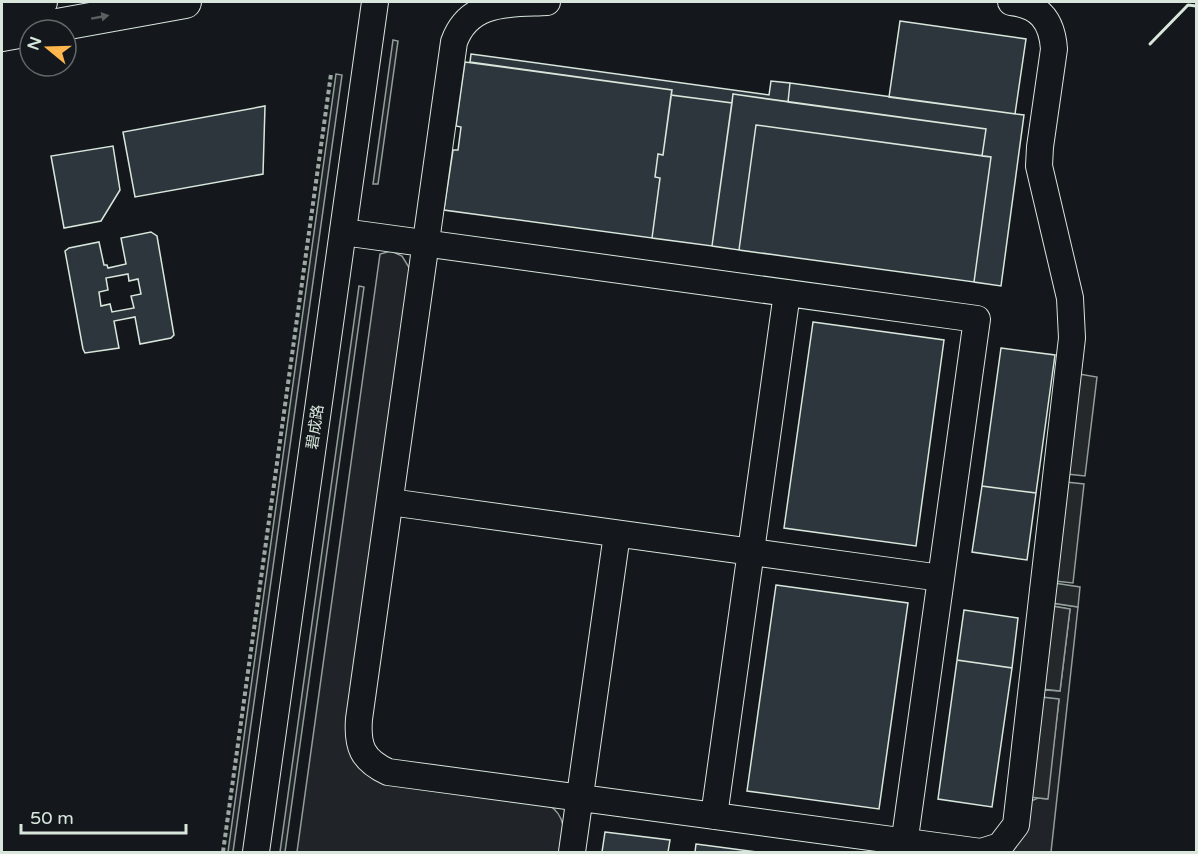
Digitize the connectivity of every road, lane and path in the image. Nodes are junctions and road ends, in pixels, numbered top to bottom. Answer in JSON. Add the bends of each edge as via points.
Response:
{"nodes":[{"id":1,"x":41,"y":2,"type":"edge"},
{"id":2,"x":185,"y":2,"type":"edge"},
{"id":3,"x":375,"y":2,"type":"edge"},
{"id":4,"x":547,"y":2,"type":"edge"},
{"id":5,"x":1011,"y":2,"type":"edge"},
{"id":6,"x":2,"y":8,"type":"edge"},
{"id":7,"x":2,"y":34,"type":"edge"},
{"id":8,"x":331,"y":74,"type":"dead end"},
{"id":9,"x":342,"y":232,"type":"junction"},
{"id":10,"x":787,"y":293,"type":"junction"},
{"id":11,"x":390,"y":502,"type":"junction"},
{"id":12,"x":617,"y":534,"type":"junction"},
{"id":13,"x":751,"y":552,"type":"junction"},
{"id":14,"x":941,"y":578,"type":"junction"},
{"id":15,"x":580,"y":798,"type":"junction"},
{"id":16,"x":714,"y":816,"type":"junction"},
{"id":17,"x":904,"y":847,"type":"edge"},
{"id":18,"x":223,"y":852,"type":"edge"},
{"id":19,"x":256,"y":852,"type":"edge"},
{"id":20,"x":572,"y":852,"type":"edge"}],
"edges":[{"from":1,"to":6,"type":"main road"},
{"from":7,"to":2,"type":"main road","one_way":true},
{"from":3,"to":9,"type":"street","name":"碧成路"},
{"from":4,"to":11,"type":"street","via":[[476,11],[458,30],[454,42]]},
{"from":5,"to":17,"type":"street","via":[[1028,5],[1038,12],[1053,37],[1040,166],[1070,298],[1072,338],[1016,825],[1000,846],[981,852]]},
{"from":8,"to":18,"type":"path"},
{"from":9,"to":10,"type":"street"},
{"from":9,"to":19,"type":"street","name":"碧成路"},
{"from":10,"to":13,"type":"street"},
{"from":10,"to":14,"type":"street","via":[[977,319]]},
{"from":11,"to":12,"type":"street"},
{"from":11,"to":15,"type":"street","via":[[359,719],[359,744],[364,754],[388,772]]},
{"from":12,"to":13,"type":"street"},
{"from":12,"to":15,"type":"street"},
{"from":13,"to":14,"type":"street"},
{"from":13,"to":16,"type":"street"},
{"from":14,"to":17,"type":"street"},
{"from":15,"to":16,"type":"street"},
{"from":15,"to":20,"type":"street"},
{"from":16,"to":17,"type":"street"}]}
